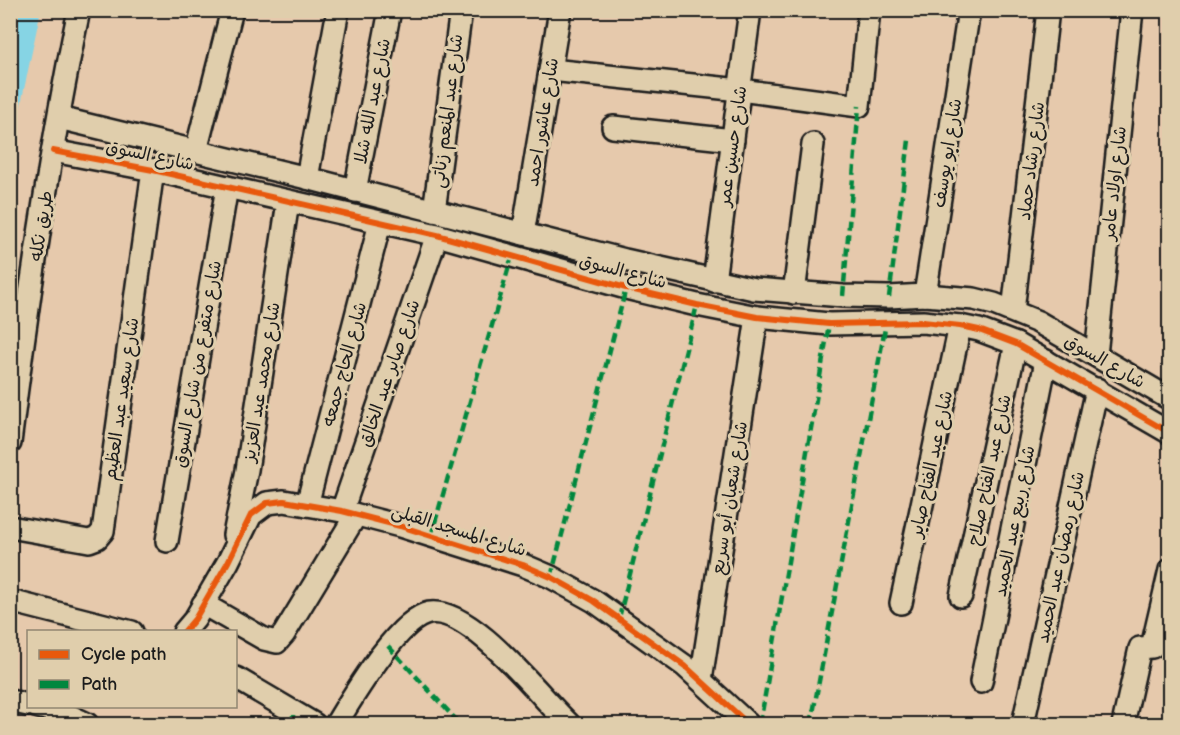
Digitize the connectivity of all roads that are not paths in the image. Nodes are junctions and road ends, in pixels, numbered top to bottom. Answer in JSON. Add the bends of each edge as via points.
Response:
{"nodes":[{"id":1,"x":79,"y":10,"type":"edge"},
{"id":2,"x":232,"y":10,"type":"edge"},
{"id":3,"x":338,"y":10,"type":"edge"},
{"id":4,"x":390,"y":10,"type":"edge"},
{"id":5,"x":460,"y":10,"type":"edge"},
{"id":6,"x":560,"y":10,"type":"edge"},
{"id":7,"x":750,"y":10,"type":"edge"},
{"id":8,"x":869,"y":10,"type":"edge"},
{"id":9,"x":969,"y":10,"type":"edge"},
{"id":10,"x":1048,"y":10,"type":"edge"},
{"id":11,"x":1132,"y":10,"type":"edge"},
{"id":12,"x":551,"y":70,"type":"junction"},
{"id":13,"x":740,"y":90,"type":"junction"},
{"id":14,"x":59,"y":118,"type":"junction"},
{"id":15,"x":613,"y":127,"type":"dead end"},
{"id":16,"x":733,"y":140,"type":"junction"},
{"id":17,"x":813,"y":144,"type":"dead end"},
{"id":18,"x":53,"y":150,"type":"junction"},
{"id":19,"x":196,"y":151,"type":"junction"},
{"id":20,"x":153,"y":170,"type":"junction"},
{"id":21,"x":307,"y":178,"type":"junction"},
{"id":22,"x":227,"y":187,"type":"junction"},
{"id":23,"x":355,"y":191,"type":"junction"},
{"id":24,"x":288,"y":201,"type":"junction"},
{"id":25,"x":434,"y":211,"type":"junction"},
{"id":26,"x":380,"y":223,"type":"junction"},
{"id":27,"x":523,"y":234,"type":"junction"},
{"id":28,"x":437,"y":235,"type":"junction"},
{"id":29,"x":714,"y":281,"type":"junction"},
{"id":30,"x":794,"y":293,"type":"junction"},
{"id":31,"x":925,"y":295,"type":"junction"},
{"id":32,"x":1013,"y":311,"type":"junction"},
{"id":33,"x":757,"y":316,"type":"junction"},
{"id":34,"x":960,"y":326,"type":"junction"},
{"id":35,"x":1016,"y":344,"type":"junction"},
{"id":36,"x":1096,"y":355,"type":"junction"},
{"id":37,"x":1046,"y":361,"type":"junction"},
{"id":38,"x":1097,"y":389,"type":"junction"},
{"id":39,"x":1170,"y":399,"type":"edge"},
{"id":40,"x":1170,"y":433,"type":"edge"},
{"id":41,"x":10,"y":443,"type":"edge"},
{"id":42,"x":307,"y":505,"type":"junction"},
{"id":43,"x":349,"y":513,"type":"junction"},
{"id":44,"x":10,"y":527,"type":"edge"},
{"id":45,"x":167,"y":541,"type":"dead end"},
{"id":46,"x":228,"y":562,"type":"junction"},
{"id":47,"x":1170,"y":570,"type":"edge"},
{"id":48,"x":961,"y":596,"type":"dead end"},
{"id":49,"x":10,"y":601,"type":"edge"},
{"id":50,"x":901,"y":603,"type":"dead end"},
{"id":51,"x":202,"y":604,"type":"junction"},
{"id":52,"x":124,"y":630,"type":"edge"},
{"id":53,"x":186,"y":630,"type":"edge"},
{"id":54,"x":237,"y":679,"type":"edge"},
{"id":55,"x":701,"y":680,"type":"junction"},
{"id":56,"x":981,"y":682,"type":"dead end"},
{"id":57,"x":10,"y":701,"type":"edge"},
{"id":58,"x":27,"y":705,"type":"edge"},
{"id":59,"x":52,"y":708,"type":"edge"},
{"id":60,"x":69,"y":710,"type":"edge"},
{"id":61,"x":87,"y":724,"type":"edge"},
{"id":62,"x":314,"y":724,"type":"edge"},
{"id":63,"x":336,"y":724,"type":"edge"},
{"id":64,"x":569,"y":724,"type":"edge"},
{"id":65,"x":748,"y":724,"type":"edge"},
{"id":66,"x":1023,"y":724,"type":"edge"},
{"id":67,"x":1123,"y":724,"type":"edge"}],
"edges":[{"from":1,"to":14,"type":"street","name":"طريق نكله"},
{"from":2,"to":19,"type":"street"},
{"from":3,"to":21,"type":"street"},
{"from":4,"to":23,"type":"street","name":"شارع عبد الله شلا"},
{"from":5,"to":25,"type":"street","name":"شارع عبد المنعم زناتى"},
{"from":6,"to":12,"type":"street","name":"شارع عاشور احمد"},
{"from":7,"to":13,"type":"street","name":"شارع حسين عمر"},
{"from":8,"to":13,"type":"street","via":[[859,106]]},
{"from":9,"to":31,"type":"street","name":"شارع ابو يوسف"},
{"from":10,"to":32,"type":"street","name":"شارع رشاد حماد"},
{"from":11,"to":36,"type":"street","name":"شارع اولاد عامر"},
{"from":12,"to":13,"type":"street"},
{"from":12,"to":27,"type":"street","name":"شارع عاشور احمد"},
{"from":13,"to":16,"type":"street","name":"شارع حسين عمر"},
{"from":14,"to":18,"type":"street","name":"طريق نكله"},
{"from":14,"to":19,"type":"street","name":"شارع السوق"},
{"from":15,"to":16,"type":"street"},
{"from":16,"to":29,"type":"street","name":"شارع حسين عمر"},
{"from":17,"to":30,"type":"street"},
{"from":18,"to":20,"type":"street","name":"شارع السوق"},
{"from":18,"to":41,"type":"street","name":"طريق نكله"},
{"from":19,"to":21,"type":"street","name":"شارع السوق"},
{"from":20,"to":22,"type":"street","name":"شارع السوق"},
{"from":20,"to":44,"type":"street","name":"شارع سعيد عبد العظيم","via":[[103,531],[89,541]]},
{"from":21,"to":23,"type":"street","name":"شارع السوق"},
{"from":22,"to":24,"type":"street","name":"شارع السوق"},
{"from":22,"to":45,"type":"street","name":"شارع متفرع من شارع السوق"},
{"from":23,"to":25,"type":"street","name":"شارع السوق"},
{"from":24,"to":26,"type":"street","name":"شارع السوق"},
{"from":24,"to":46,"type":"street","name":"شارع محمد عبد العزيز","via":[[247,470]]},
{"from":25,"to":27,"type":"street","name":"شارع السوق"},
{"from":26,"to":28,"type":"street","name":"شارع السوق"},
{"from":26,"to":42,"type":"street","name":"شارع الحاج جمعه"},
{"from":27,"to":29,"type":"street","name":"شارع السوق"},
{"from":28,"to":33,"type":"street","name":"شارع السوق","via":[[626,288]]},
{"from":28,"to":43,"type":"street","name":"شارع صابر عبد الخالق"},
{"from":29,"to":30,"type":"street","name":"شارع السوق"},
{"from":30,"to":31,"type":"street","name":"شارع السوق"},
{"from":31,"to":32,"type":"street","name":"شارع السوق","via":[[974,299]]},
{"from":32,"to":36,"type":"street","name":"شارع السوق"},
{"from":33,"to":34,"type":"street","name":"شارع السوق","via":[[829,324],[923,322]]},
{"from":33,"to":55,"type":"street","name":"شارع شعبان أبو سريع"},
{"from":34,"to":35,"type":"street","name":"شارع السوق"},
{"from":34,"to":50,"type":"street","name":"شارع عبد الفتاح صابر"},
{"from":35,"to":37,"type":"street","name":"شارع السوق"},
{"from":35,"to":48,"type":"street","name":"شارع عبد الفتاح صلاح"},
{"from":36,"to":39,"type":"street","name":"شارع السوق"},
{"from":37,"to":38,"type":"street","name":"شارع السوق"},
{"from":37,"to":56,"type":"street","name":"شارع ربيع عبد الحميد"},
{"from":38,"to":40,"type":"street","name":"شارع السوق"},
{"from":38,"to":66,"type":"street","name":"شارع رمضان عبد الحميد"},
{"from":42,"to":43,"type":"street","name":"شارع المسجد القبلى"},
{"from":42,"to":46,"type":"street","name":"شارع المسجد القبلى","via":[[274,501],[258,509]]},
{"from":43,"to":51,"type":"street","name":"شارع صابر عبد الخالق","via":[[277,642],[264,639]]},
{"from":43,"to":55,"type":"street","name":"شارع المسجد القبلى","via":[[502,558],[551,577],[641,633]]},
{"from":46,"to":51,"type":"street","name":"شارع المسجد القبلى"},
{"from":47,"to":67,"type":"street","via":[[1152,647],[1140,648]]},
{"from":49,"to":52,"type":"street"},
{"from":51,"to":53,"type":"street","name":"شارع المسجد القبلى"},
{"from":54,"to":62,"type":"street"},
{"from":55,"to":65,"type":"street","name":"شارع المسجد القبلى"},
{"from":57,"to":58,"type":"street"},
{"from":59,"to":60,"type":"street"},
{"from":60,"to":61,"type":"street"},
{"from":63,"to":64,"type":"street","via":[[376,662],[401,633],[427,613],[460,621],[490,643]]}]}
